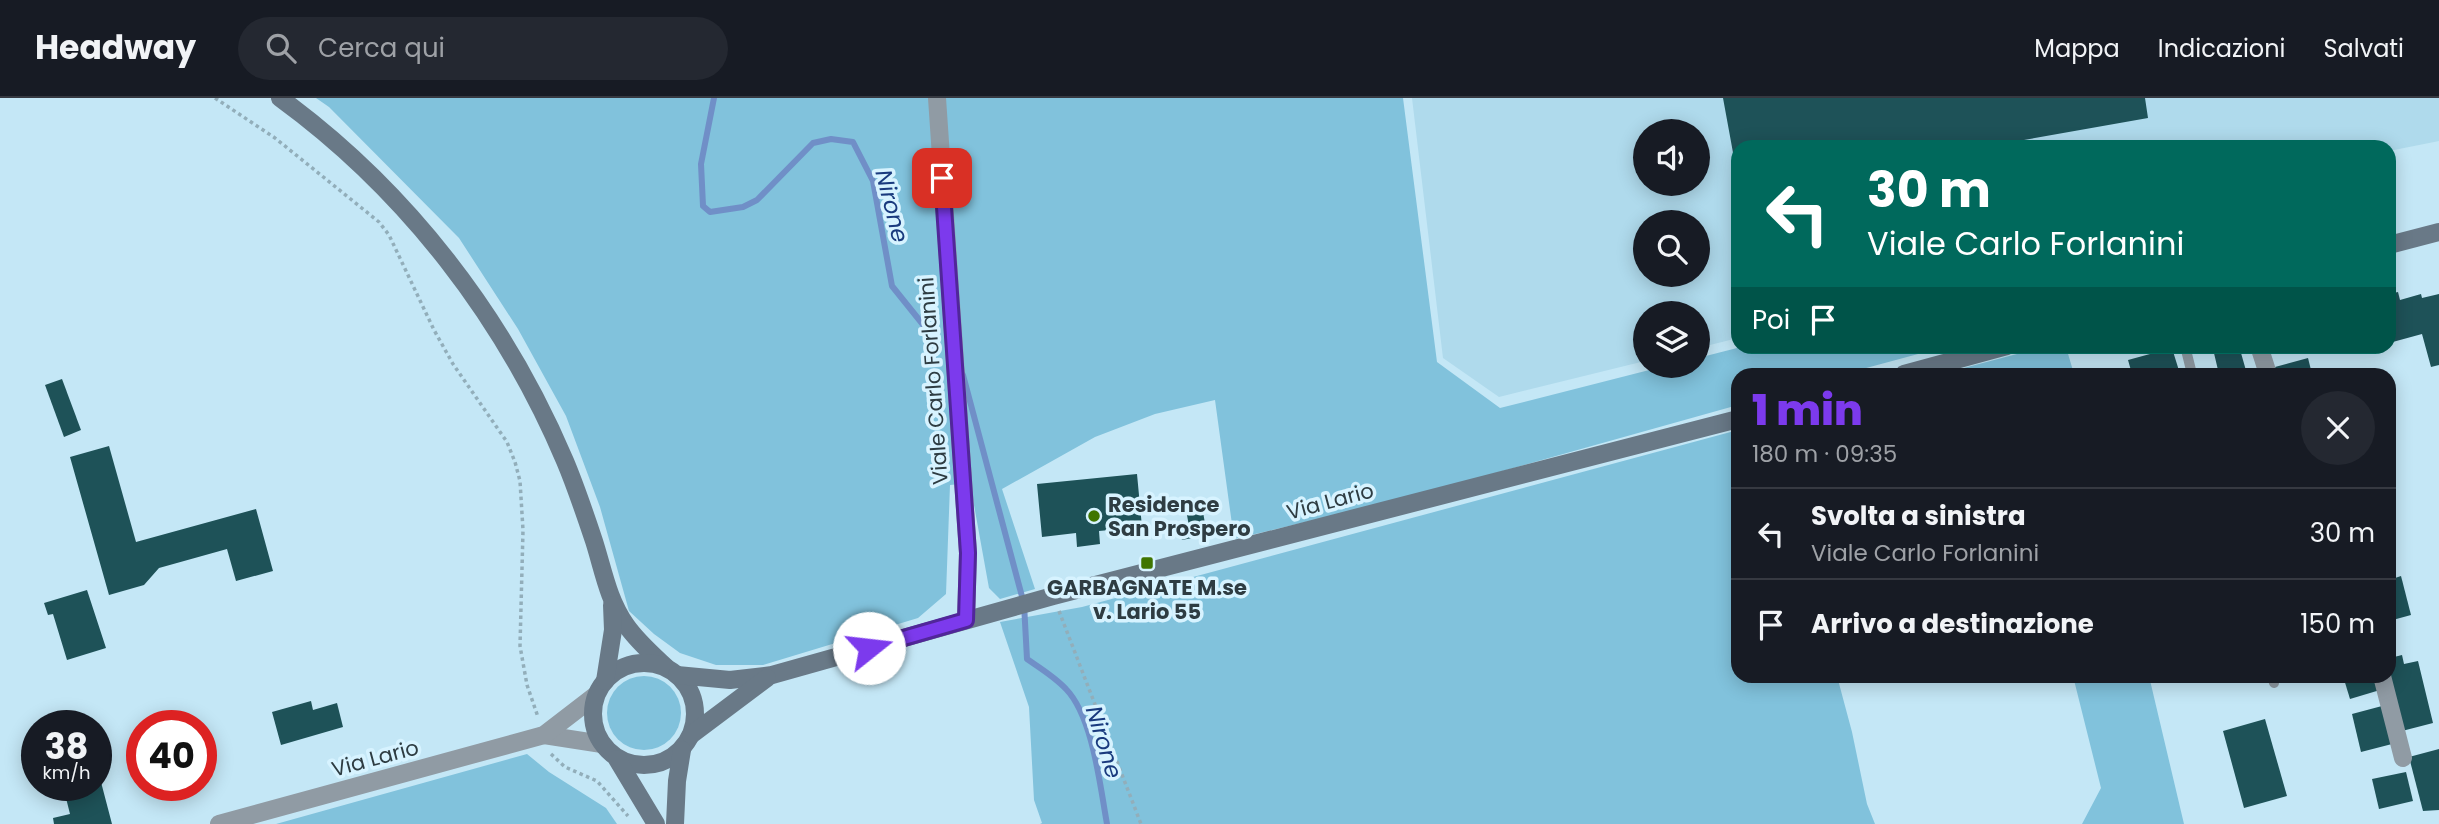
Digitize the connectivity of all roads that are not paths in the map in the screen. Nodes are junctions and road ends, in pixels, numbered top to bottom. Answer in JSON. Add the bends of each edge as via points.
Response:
{"nodes":[{"id":1,"x":280,"y":98,"type":"edge"},
{"id":2,"x":937,"y":98,"type":"edge"},
{"id":3,"x":2439,"y":232,"type":"edge"},
{"id":4,"x":2396,"y":243,"type":"edge"},
{"id":5,"x":1978,"y":354,"type":"edge"},
{"id":6,"x":1926,"y":368,"type":"edge"},
{"id":7,"x":1731,"y":421,"type":"edge"},
{"id":8,"x":612,"y":600,"type":"junction"},
{"id":9,"x":966,"y":620,"type":"junction"},
{"id":10,"x":672,"y":671,"type":"junction"},
{"id":11,"x":772,"y":675,"type":"junction"},
{"id":12,"x":2384,"y":683,"type":"edge"},
{"id":13,"x":600,"y":688,"type":"junction"},
{"id":14,"x":544,"y":736,"type":"junction"},
{"id":15,"x":686,"y":743,"type":"junction"},
{"id":16,"x":602,"y":744,"type":"junction"},
{"id":17,"x":2403,"y":758,"type":"dead end"},
{"id":18,"x":617,"y":759,"type":"junction"},
{"id":19,"x":219,"y":824,"type":"edge"},
{"id":20,"x":656,"y":824,"type":"edge"},
{"id":21,"x":675,"y":824,"type":"edge"}],
"edges":[{"from":1,"to":8,"type":"street","via":[[352,156],[426,233],[474,296],[522,369],[566,462]]},
{"from":2,"to":9,"type":"street","name":"Viale Carlo Forlanini","via":[[968,553]]},
{"from":3,"to":4,"type":"street"},
{"from":5,"to":6,"type":"street"},
{"from":7,"to":9,"type":"street","name":"Via Lario"},
{"from":8,"to":10,"type":"street","via":[[632,633]]},
{"from":8,"to":13,"type":"street","via":[[613,631]]},
{"from":9,"to":11,"type":"street","name":"Via Lario"},
{"from":10,"to":11,"type":"street","name":"Via Lario","via":[[730,680]]},
{"from":10,"to":13,"type":"street","via":[[649,663],[633,664],[617,670]]},
{"from":10,"to":15,"type":"street","via":[[693,696],[696,709]]},
{"from":11,"to":15,"type":"street","name":"Via Lario"},
{"from":12,"to":17,"type":"street"},
{"from":13,"to":14,"type":"street","name":"Via Lario"},
{"from":13,"to":16,"type":"street","via":[[592,711]]},
{"from":14,"to":16,"type":"street","name":"Via Lario"},
{"from":14,"to":19,"type":"street","name":"Via Lario"},
{"from":15,"to":18,"type":"street","via":[[671,759],[658,764]]},
{"from":15,"to":21,"type":"street","via":[[677,780]]},
{"from":16,"to":18,"type":"street"},
{"from":18,"to":20,"type":"street"}]}
